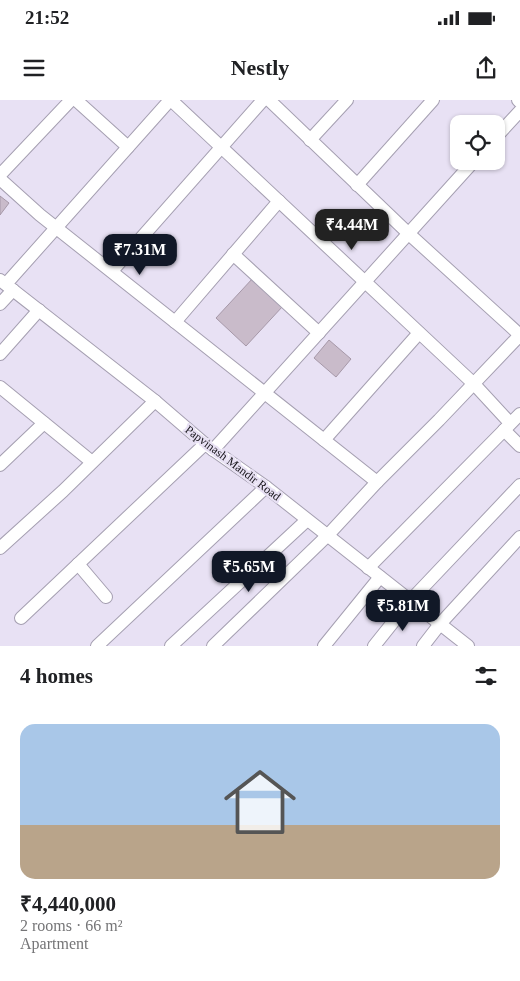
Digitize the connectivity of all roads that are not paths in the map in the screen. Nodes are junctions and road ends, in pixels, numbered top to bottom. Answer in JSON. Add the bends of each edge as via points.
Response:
{"nodes":[{"id":1,"x":71,"y":100,"type":"edge"},
{"id":2,"x":76,"y":100,"type":"edge"},
{"id":3,"x":170,"y":100,"type":"edge"},
{"id":4,"x":263,"y":100,"type":"edge"},
{"id":5,"x":268,"y":100,"type":"edge"},
{"id":6,"x":347,"y":100,"type":"edge"},
{"id":7,"x":433,"y":100,"type":"edge"},
{"id":8,"x":520,"y":111,"type":"edge"},
{"id":9,"x":505,"y":127,"type":"edge"},
{"id":10,"x":310,"y":140,"type":"junction"},
{"id":11,"x":128,"y":147,"type":"junction"},
{"id":12,"x":222,"y":147,"type":"junction"},
{"id":13,"x":466,"y":170,"type":"edge"},
{"id":14,"x":0,"y":177,"type":"edge"},
{"id":15,"x":357,"y":185,"type":"junction"},
{"id":16,"x":279,"y":201,"type":"junction"},
{"id":17,"x":56,"y":228,"type":"junction"},
{"id":18,"x":409,"y":234,"type":"junction"},
{"id":19,"x":233,"y":254,"type":"junction"},
{"id":20,"x":112,"y":271,"type":"junction"},
{"id":21,"x":365,"y":282,"type":"junction"},
{"id":22,"x":6,"y":284,"type":"edge"},
{"id":23,"x":0,"y":304,"type":"edge"},
{"id":24,"x":39,"y":310,"type":"junction"},
{"id":25,"x":175,"y":322,"type":"junction"},
{"id":26,"x":319,"y":333,"type":"junction"},
{"id":27,"x":419,"y":333,"type":"junction"},
{"id":28,"x":520,"y":335,"type":"edge"},
{"id":29,"x":0,"y":354,"type":"edge"},
{"id":30,"x":474,"y":384,"type":"junction"},
{"id":31,"x":0,"y":387,"type":"edge"},
{"id":32,"x":264,"y":393,"type":"junction"},
{"id":33,"x":155,"y":401,"type":"junction"},
{"id":34,"x":520,"y":414,"type":"edge"},
{"id":35,"x":44,"y":423,"type":"junction"},
{"id":36,"x":507,"y":427,"type":"junction"},
{"id":37,"x":324,"y":440,"type":"junction"},
{"id":38,"x":520,"y":446,"type":"edge"},
{"id":39,"x":209,"y":447,"type":"junction"},
{"id":40,"x":92,"y":462,"type":"junction"},
{"id":41,"x":0,"y":465,"type":"edge"},
{"id":42,"x":377,"y":482,"type":"junction"},
{"id":43,"x":520,"y":485,"type":"edge"},
{"id":44,"x":266,"y":488,"type":"junction"},
{"id":45,"x":307,"y":520,"type":"junction"},
{"id":46,"x":328,"y":536,"type":"junction"},
{"id":47,"x":520,"y":538,"type":"edge"},
{"id":48,"x":0,"y":548,"type":"edge"},
{"id":49,"x":78,"y":564,"type":"junction"},
{"id":50,"x":368,"y":568,"type":"junction"},
{"id":51,"x":380,"y":577,"type":"junction"},
{"id":52,"x":106,"y":597,"type":"dead end"},
{"id":53,"x":410,"y":601,"type":"junction"},
{"id":54,"x":21,"y":618,"type":"dead end"},
{"id":55,"x":440,"y":624,"type":"junction"},
{"id":56,"x":96,"y":646,"type":"edge"},
{"id":57,"x":171,"y":646,"type":"edge"},
{"id":58,"x":213,"y":646,"type":"edge"},
{"id":59,"x":324,"y":646,"type":"edge"},
{"id":60,"x":374,"y":646,"type":"edge"},
{"id":61,"x":423,"y":646,"type":"edge"},
{"id":62,"x":468,"y":646,"type":"edge"}],
"edges":[{"from":1,"to":14,"type":"street"},
{"from":2,"to":11,"type":"street"},
{"from":3,"to":11,"type":"street"},
{"from":3,"to":12,"type":"street"},
{"from":4,"to":12,"type":"street"},
{"from":5,"to":10,"type":"street"},
{"from":6,"to":10,"type":"street"},
{"from":7,"to":15,"type":"street"},
{"from":8,"to":9,"type":"street"},
{"from":10,"to":15,"type":"street"},
{"from":11,"to":17,"type":"street"},
{"from":12,"to":16,"type":"street"},
{"from":12,"to":20,"type":"street"},
{"from":13,"to":18,"type":"street"},
{"from":14,"to":17,"type":"street"},
{"from":15,"to":18,"type":"street"},
{"from":16,"to":19,"type":"street"},
{"from":16,"to":21,"type":"street"},
{"from":17,"to":20,"type":"street"},
{"from":17,"to":22,"type":"street"},
{"from":18,"to":21,"type":"street"},
{"from":18,"to":28,"type":"street"},
{"from":19,"to":25,"type":"street"},
{"from":19,"to":26,"type":"street"},
{"from":20,"to":25,"type":"street"},
{"from":21,"to":26,"type":"street"},
{"from":21,"to":27,"type":"street"},
{"from":22,"to":23,"type":"street"},
{"from":22,"to":24,"type":"street","name":"Papvinash Mandir Road"},
{"from":24,"to":29,"type":"street"},
{"from":24,"to":33,"type":"street","name":"Papvinash Mandir Road"},
{"from":25,"to":32,"type":"street"},
{"from":26,"to":32,"type":"street"},
{"from":27,"to":30,"type":"street"},
{"from":27,"to":37,"type":"street"},
{"from":28,"to":30,"type":"street"},
{"from":30,"to":36,"type":"street"},
{"from":30,"to":42,"type":"street"},
{"from":31,"to":35,"type":"street"},
{"from":32,"to":37,"type":"street"},
{"from":32,"to":39,"type":"street"},
{"from":33,"to":39,"type":"street","name":"Papvinash Mandir Road"},
{"from":33,"to":40,"type":"street"},
{"from":34,"to":36,"type":"street"},
{"from":35,"to":40,"type":"street"},
{"from":35,"to":41,"type":"street"},
{"from":36,"to":38,"type":"street"},
{"from":36,"to":50,"type":"street"},
{"from":37,"to":42,"type":"street"},
{"from":39,"to":44,"type":"street","name":"Papvinash Mandir Road"},
{"from":39,"to":49,"type":"street"},
{"from":40,"to":48,"type":"street"},
{"from":42,"to":46,"type":"street"},
{"from":43,"to":53,"type":"street"},
{"from":44,"to":45,"type":"street","name":"Papvinash Mandir Road"},
{"from":44,"to":56,"type":"street"},
{"from":45,"to":46,"type":"street","name":"Papvinash Mandir Road"},
{"from":45,"to":57,"type":"street"},
{"from":46,"to":50,"type":"street","name":"Papvinash Mandir Road"},
{"from":46,"to":58,"type":"street"},
{"from":47,"to":55,"type":"street"},
{"from":49,"to":52,"type":"street"},
{"from":49,"to":54,"type":"street"},
{"from":50,"to":51,"type":"street","name":"Papvinash Mandir Road"},
{"from":51,"to":53,"type":"street","name":"Papvinash Mandir Road"},
{"from":51,"to":59,"type":"street"},
{"from":53,"to":55,"type":"street","name":"Papvinash Mandir Road"},
{"from":53,"to":60,"type":"street"},
{"from":55,"to":61,"type":"street"},
{"from":55,"to":62,"type":"street","name":"Papvinash Mandir Road"}]}
